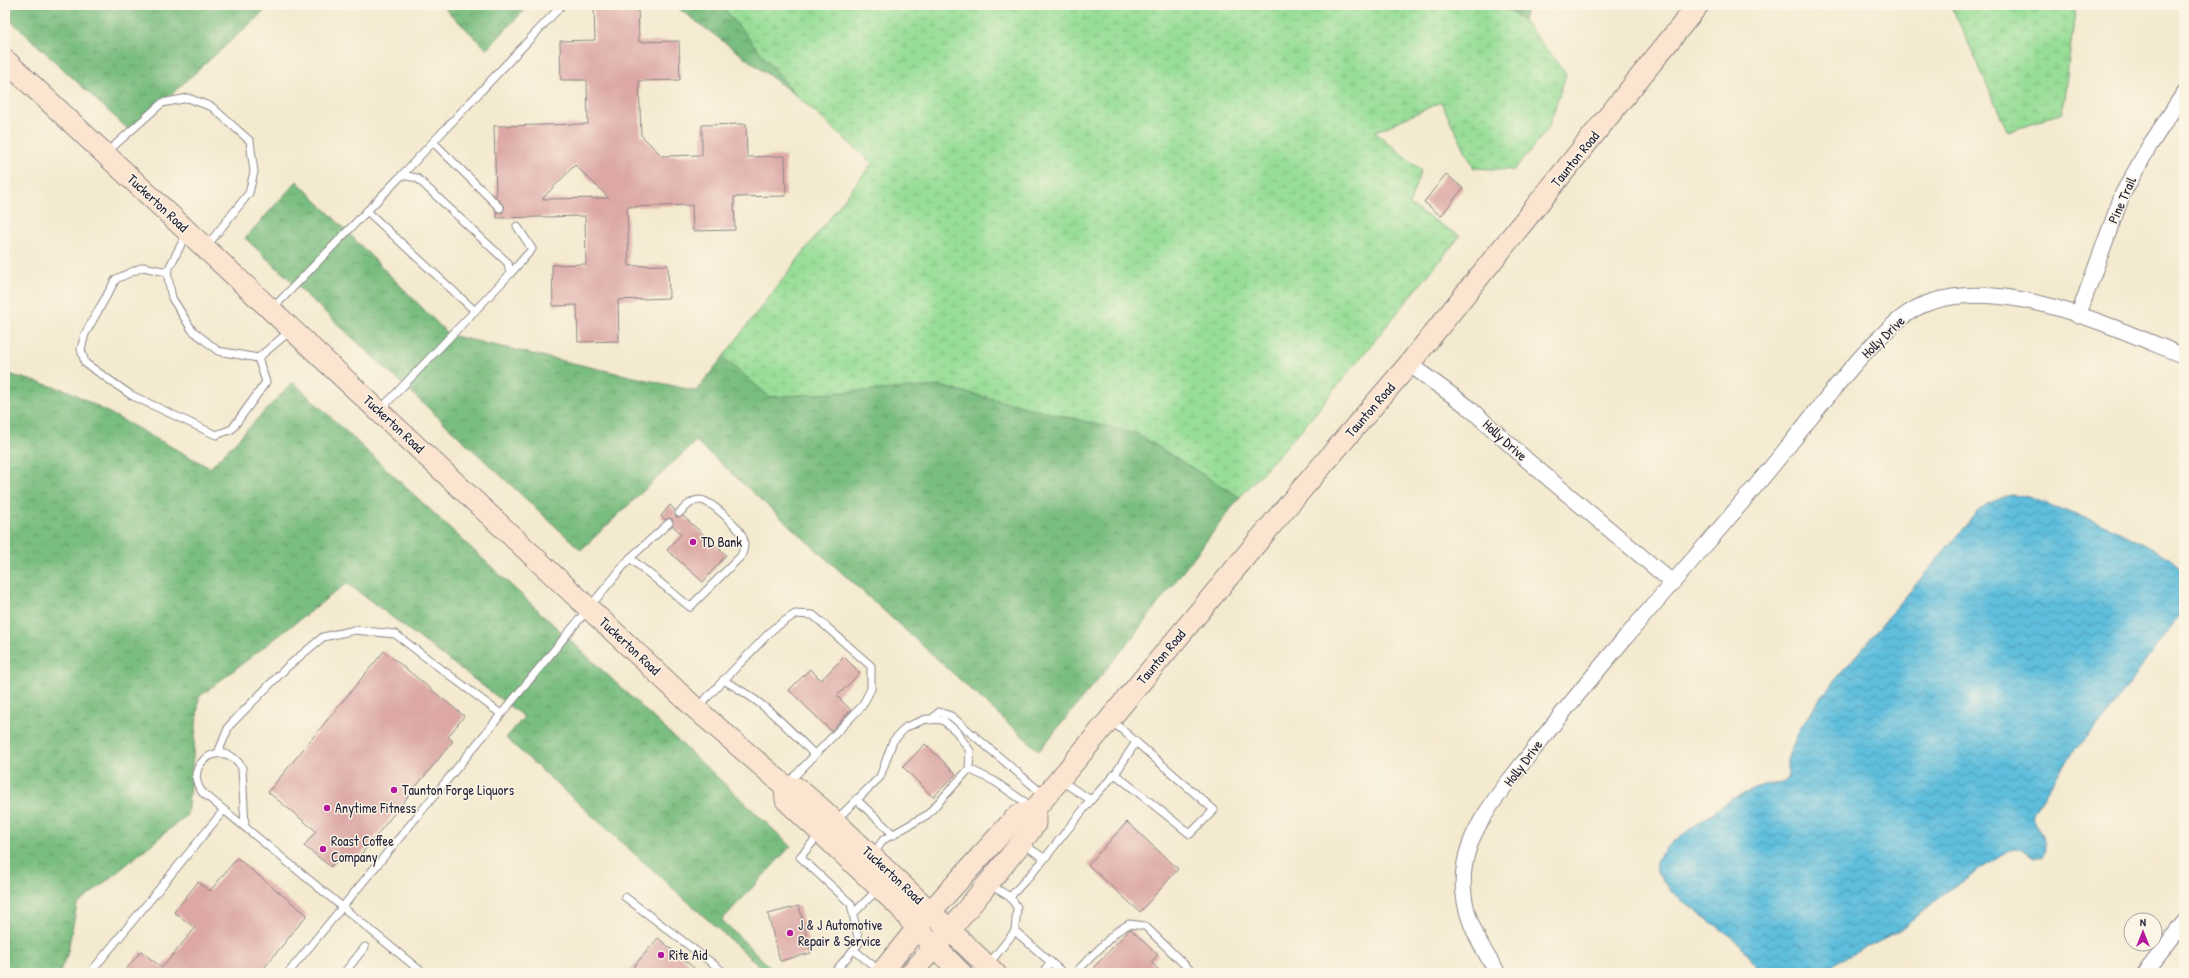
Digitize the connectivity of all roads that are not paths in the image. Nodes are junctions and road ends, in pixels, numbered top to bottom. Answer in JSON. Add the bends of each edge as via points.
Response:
{"nodes":[{"id":1,"x":562,"y":5,"type":"edge"},
{"id":2,"x":1698,"y":5,"type":"edge"},
{"id":3,"x":5,"y":60,"type":"edge"},
{"id":4,"x":2184,"y":93,"type":"edge"},
{"id":5,"x":433,"y":142,"type":"junction"},
{"id":6,"x":105,"y":154,"type":"junction"},
{"id":7,"x":402,"y":175,"type":"junction"},
{"id":8,"x":500,"y":208,"type":"dead end"},
{"id":9,"x":367,"y":211,"type":"junction"},
{"id":10,"x":517,"y":226,"type":"dead end"},
{"id":11,"x":188,"y":231,"type":"junction"},
{"id":12,"x":206,"y":247,"type":"junction"},
{"id":13,"x":167,"y":272,"type":"junction"},
{"id":14,"x":510,"y":274,"type":"junction"},
{"id":15,"x":271,"y":310,"type":"junction"},
{"id":16,"x":474,"y":311,"type":"junction"},
{"id":17,"x":2078,"y":316,"type":"junction"},
{"id":18,"x":291,"y":329,"type":"junction"},
{"id":19,"x":2184,"y":356,"type":"edge"},
{"id":20,"x":258,"y":358,"type":"junction"},
{"id":21,"x":1409,"y":364,"type":"junction"},
{"id":22,"x":380,"y":410,"type":"junction"},
{"id":23,"x":679,"y":513,"type":"dead end"},
{"id":24,"x":669,"y":523,"type":"dead end"},
{"id":25,"x":630,"y":558,"type":"junction"},
{"id":26,"x":1672,"y":582,"type":"junction"},
{"id":27,"x":589,"y":607,"type":"junction"},
{"id":28,"x":723,"y":680,"type":"junction"},
{"id":29,"x":696,"y":709,"type":"junction"},
{"id":30,"x":501,"y":714,"type":"junction"},
{"id":31,"x":1110,"y":719,"type":"junction"},
{"id":32,"x":932,"y":720,"type":"junction"},
{"id":33,"x":1136,"y":742,"type":"junction"},
{"id":34,"x":218,"y":753,"type":"junction"},
{"id":35,"x":814,"y":754,"type":"junction"},
{"id":36,"x":969,"y":769,"type":"junction"},
{"id":37,"x":1115,"y":774,"type":"junction"},
{"id":38,"x":1059,"y":780,"type":"junction"},
{"id":39,"x":785,"y":786,"type":"junction"},
{"id":40,"x":856,"y":798,"type":"junction"},
{"id":41,"x":1091,"y":800,"type":"junction"},
{"id":42,"x":1040,"y":803,"type":"junction"},
{"id":43,"x":224,"y":810,"type":"junction"},
{"id":44,"x":245,"y":827,"type":"junction"},
{"id":45,"x":827,"y":827,"type":"junction"},
{"id":46,"x":894,"y":835,"type":"junction"},
{"id":47,"x":1021,"y":843,"type":"junction"},
{"id":48,"x":872,"y":857,"type":"junction"},
{"id":49,"x":1044,"y":858,"type":"junction"},
{"id":50,"x":989,"y":884,"type":"junction"},
{"id":51,"x":878,"y":888,"type":"junction"},
{"id":52,"x":625,"y":897,"type":"dead end"},
{"id":53,"x":1010,"y":897,"type":"junction"},
{"id":54,"x":342,"y":907,"type":"junction"},
{"id":55,"x":932,"y":911,"type":"junction"},
{"id":56,"x":854,"y":913,"type":"junction"},
{"id":57,"x":2184,"y":922,"type":"edge"},
{"id":58,"x":917,"y":929,"type":"junction"},
{"id":59,"x":951,"y":930,"type":"junction"},
{"id":60,"x":1014,"y":931,"type":"junction"},
{"id":61,"x":936,"y":946,"type":"junction"},
{"id":62,"x":366,"y":947,"type":"dead end"},
{"id":63,"x":854,"y":950,"type":"junction"},
{"id":64,"x":1051,"y":962,"type":"junction"},
{"id":65,"x":991,"y":969,"type":"edge"},
{"id":66,"x":90,"y":973,"type":"edge"},
{"id":67,"x":288,"y":973,"type":"edge"},
{"id":68,"x":344,"y":973,"type":"edge"},
{"id":69,"x":423,"y":973,"type":"edge"},
{"id":70,"x":725,"y":973,"type":"edge"},
{"id":71,"x":834,"y":973,"type":"edge"},
{"id":72,"x":881,"y":973,"type":"edge"},
{"id":73,"x":911,"y":973,"type":"edge"},
{"id":74,"x":962,"y":973,"type":"edge"},
{"id":75,"x":1042,"y":973,"type":"edge"},
{"id":76,"x":1063,"y":973,"type":"edge"},
{"id":77,"x":1075,"y":973,"type":"edge"},
{"id":78,"x":1193,"y":973,"type":"edge"},
{"id":79,"x":1498,"y":973,"type":"edge"},
{"id":80,"x":2145,"y":973,"type":"edge"}],
"edges":[{"from":1,"to":5,"type":"lane"},
{"from":2,"to":21,"type":"main road","name":"Taunton Road"},
{"from":3,"to":6,"type":"main road","name":"Tuckerton Road"},
{"from":4,"to":17,"type":"street","name":"Pine Trail","via":[[2123,193]]},
{"from":5,"to":7,"type":"lane"},
{"from":5,"to":8,"type":"lane"},
{"from":6,"to":11,"type":"main road","name":"Tuckerton Road"},
{"from":6,"to":12,"type":"lane","via":[[162,103],[188,98],[212,107],[250,141],[254,172],[249,193]]},
{"from":7,"to":9,"type":"lane"},
{"from":7,"to":14,"type":"lane","via":[[417,178],[508,263]]},
{"from":9,"to":15,"type":"lane"},
{"from":9,"to":16,"type":"lane"},
{"from":10,"to":14,"type":"lane","via":[[532,249]]},
{"from":11,"to":12,"type":"main road","name":"Tuckerton Road"},
{"from":11,"to":13,"type":"lane"},
{"from":12,"to":15,"type":"main road","name":"Tuckerton Road"},
{"from":13,"to":20,"type":"lane","via":[[172,298],[192,330],[218,351]]},
{"from":13,"to":20,"type":"lane","via":[[143,267],[116,279],[85,334],[81,349],[85,363],[131,395],[216,434],[232,429],[266,382]]},
{"from":14,"to":16,"type":"lane"},
{"from":15,"to":18,"type":"main road","name":"Tuckerton Road"},
{"from":16,"to":22,"type":"lane"},
{"from":17,"to":19,"type":"street","name":"Holly Drive"},
{"from":17,"to":26,"type":"street","name":"Holly Drive","via":[[2028,301],[1987,296],[1947,298],[1909,312],[1876,341],[1853,367]]},
{"from":18,"to":20,"type":"lane"},
{"from":18,"to":22,"type":"main road","name":"Tuckerton Road"},
{"from":21,"to":26,"type":"street","name":"Holly Drive","via":[[1467,406]]},
{"from":21,"to":31,"type":"main road","name":"Taunton Road"},
{"from":22,"to":27,"type":"main road","name":"Tuckerton Road"},
{"from":23,"to":25,"type":"lane","via":[[693,501],[707,500],[742,533],[744,540],[741,556],[690,607]]},
{"from":24,"to":25,"type":"lane"},
{"from":25,"to":27,"type":"lane"},
{"from":26,"to":79,"type":"street","name":"Holly Drive","via":[[1548,731],[1499,796],[1474,835],[1465,863],[1466,902],[1470,924],[1477,940]]},
{"from":27,"to":29,"type":"main road","name":"Tuckerton Road"},
{"from":27,"to":30,"type":"lane"},
{"from":28,"to":29,"type":"lane"},
{"from":28,"to":35,"type":"lane","via":[[750,694],[775,714]]},
{"from":28,"to":35,"type":"lane","via":[[773,629],[795,614],[813,615],[871,666],[871,689],[862,706]]},
{"from":29,"to":39,"type":"main road","name":"Tuckerton Road"},
{"from":30,"to":34,"type":"lane","via":[[395,634],[355,630],[323,638],[287,667],[229,726]]},
{"from":30,"to":54,"type":"lane"},
{"from":31,"to":33,"type":"lane"},
{"from":31,"to":38,"type":"main road","name":"Taunton Road"},
{"from":32,"to":36,"type":"lane","via":[[943,720],[956,731],[970,751]]},
{"from":32,"to":40,"type":"lane","via":[[926,719],[906,727],[893,741],[880,776]]},
{"from":32,"to":42,"type":"lane","via":[[939,712],[951,716]]},
{"from":33,"to":37,"type":"lane"},
{"from":33,"to":37,"type":"lane","via":[[1214,810],[1190,834]]},
{"from":34,"to":43,"type":"lane","via":[[202,762],[198,769],[197,781],[202,792]]},
{"from":34,"to":44,"type":"lane","via":[[233,757],[242,768]]},
{"from":35,"to":39,"type":"lane"},
{"from":36,"to":42,"type":"lane"},
{"from":36,"to":46,"type":"lane","via":[[927,815]]},
{"from":37,"to":41,"type":"lane"},
{"from":38,"to":41,"type":"lane"},
{"from":38,"to":42,"type":"main road","name":"Taunton Road"},
{"from":39,"to":45,"type":"main road","name":"Tuckerton Road","via":[[797,788]]},
{"from":40,"to":45,"type":"lane"},
{"from":40,"to":46,"type":"lane"},
{"from":41,"to":49,"type":"lane"},
{"from":42,"to":47,"type":"main road","via":[[1035,824]]},
{"from":42,"to":55,"type":"main road","name":"Taunton Road","via":[[1017,816]]},
{"from":43,"to":44,"type":"lane"},
{"from":43,"to":66,"type":"lane"},
{"from":44,"to":54,"type":"lane"},
{"from":45,"to":48,"type":"main road","name":"Tuckerton Road"},
{"from":45,"to":51,"type":"main road","name":"Tuckerton Road"},
{"from":45,"to":56,"type":"lane","via":[[800,857],[851,904]]},
{"from":46,"to":48,"type":"lane","via":[[883,840]]},
{"from":47,"to":49,"type":"lane"},
{"from":47,"to":50,"type":"main road"},
{"from":48,"to":55,"type":"main road","name":"Tuckerton Road"},
{"from":49,"to":53,"type":"lane"},
{"from":50,"to":53,"type":"lane"},
{"from":50,"to":59,"type":"main road"},
{"from":51,"to":56,"type":"lane"},
{"from":51,"to":58,"type":"main road","name":"Tuckerton Road","via":[[900,907]]},
{"from":52,"to":70,"type":"lane"},
{"from":53,"to":60,"type":"lane","via":[[1017,907]]},
{"from":54,"to":67,"type":"lane"},
{"from":54,"to":69,"type":"lane"},
{"from":55,"to":58,"type":"main road","name":"Taunton Road"},
{"from":55,"to":59,"type":"main road","name":"Tuckerton Road"},
{"from":56,"to":63,"type":"lane","via":[[859,943]]},
{"from":57,"to":80,"type":"street"},
{"from":58,"to":61,"type":"main road","name":"Tuckerton Road"},
{"from":58,"to":72,"type":"main road","name":"Taunton Road"},
{"from":59,"to":61,"type":"main road"},
{"from":59,"to":65,"type":"main road","name":"Tuckerton Road"},
{"from":60,"to":64,"type":"lane"},
{"from":60,"to":65,"type":"lane"},
{"from":61,"to":73,"type":"main road"},
{"from":61,"to":74,"type":"main road","name":"Tuckerton Road"},
{"from":62,"to":68,"type":"lane"},
{"from":63,"to":71,"type":"lane"},
{"from":63,"to":72,"type":"lane"},
{"from":64,"to":75,"type":"lane"},
{"from":64,"to":76,"type":"lane"},
{"from":77,"to":78,"type":"lane","via":[[1116,932],[1130,924],[1144,926]]}]}
